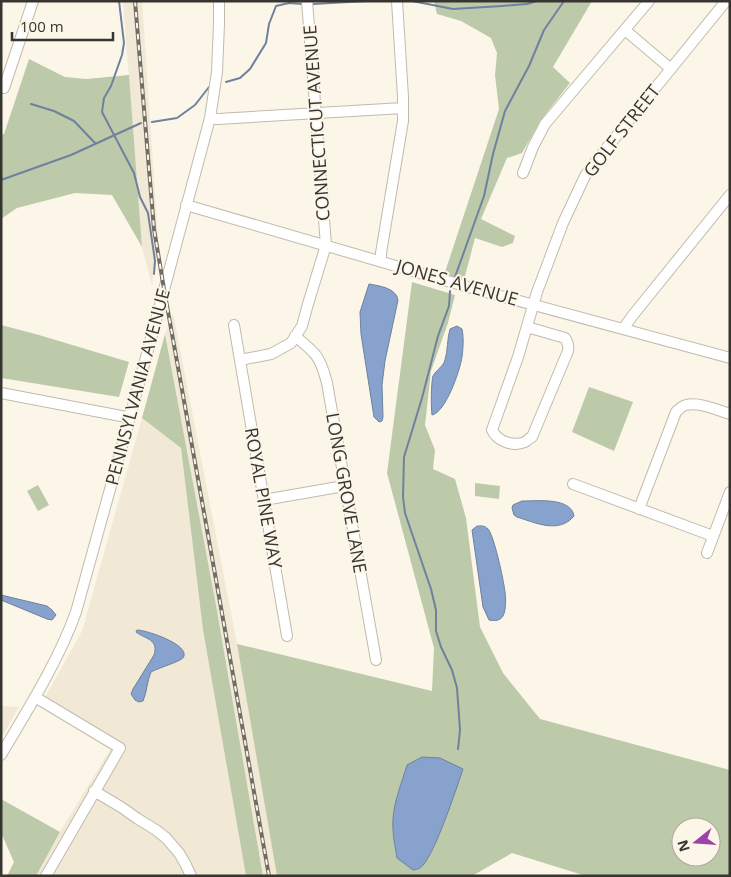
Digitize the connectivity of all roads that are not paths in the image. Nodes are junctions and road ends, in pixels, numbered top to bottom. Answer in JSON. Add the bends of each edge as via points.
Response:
{"nodes":[{"id":1,"x":33,"y":1,"type":"edge"},
{"id":2,"x":219,"y":1,"type":"edge"},
{"id":3,"x":307,"y":1,"type":"edge"},
{"id":4,"x":397,"y":1,"type":"edge"},
{"id":5,"x":649,"y":1,"type":"edge"},
{"id":6,"x":726,"y":1,"type":"edge"},
{"id":7,"x":625,"y":30,"type":"junction"},
{"id":8,"x":671,"y":69,"type":"junction"},
{"id":9,"x":3,"y":88,"type":"edge"},
{"id":10,"x":403,"y":108,"type":"junction"},
{"id":11,"x":316,"y":114,"type":"junction"},
{"id":12,"x":210,"y":118,"type":"junction"},
{"id":13,"x":523,"y":173,"type":"dead end"},
{"id":14,"x":730,"y":195,"type":"edge"},
{"id":15,"x":186,"y":204,"type":"junction"},
{"id":16,"x":326,"y":245,"type":"junction"},
{"id":17,"x":381,"y":262,"type":"junction"},
{"id":18,"x":534,"y":305,"type":"junction"},
{"id":19,"x":234,"y":325,"type":"dead end"},
{"id":20,"x":527,"y":327,"type":"junction"},
{"id":21,"x":623,"y":329,"type":"junction"},
{"id":22,"x":295,"y":336,"type":"junction"},
{"id":23,"x":730,"y":358,"type":"edge"},
{"id":24,"x":240,"y":360,"type":"junction"},
{"id":25,"x":1,"y":393,"type":"edge"},
{"id":26,"x":730,"y":414,"type":"edge"},
{"id":27,"x":130,"y":417,"type":"junction"},
{"id":28,"x":573,"y":484,"type":"dead end"},
{"id":29,"x":344,"y":486,"type":"junction"},
{"id":30,"x":730,"y":492,"type":"edge"},
{"id":31,"x":264,"y":500,"type":"junction"},
{"id":32,"x":639,"y":508,"type":"junction"},
{"id":33,"x":713,"y":536,"type":"junction"},
{"id":34,"x":707,"y":553,"type":"dead end"},
{"id":35,"x":287,"y":636,"type":"dead end"},
{"id":36,"x":376,"y":660,"type":"dead end"},
{"id":37,"x":35,"y":698,"type":"junction"},
{"id":38,"x":1,"y":755,"type":"edge"},
{"id":39,"x":94,"y":791,"type":"junction"},
{"id":40,"x":46,"y":876,"type":"edge"},
{"id":41,"x":191,"y":876,"type":"edge"}],
"edges":[{"from":1,"to":9,"type":"street"},
{"from":2,"to":12,"type":"street","name":"PENNSYLVANIA AVENUE","via":[[218,72]]},
{"from":3,"to":11,"type":"street","name":"CONNECTICUT AVENUE"},
{"from":4,"to":10,"type":"street"},
{"from":5,"to":7,"type":"street"},
{"from":6,"to":8,"type":"street","name":"GOLF STREET"},
{"from":7,"to":8,"type":"street"},
{"from":7,"to":13,"type":"street","via":[[545,124]]},
{"from":8,"to":18,"type":"street","name":"GOLF STREET","via":[[585,176]]},
{"from":10,"to":11,"type":"street"},
{"from":10,"to":17,"type":"street"},
{"from":11,"to":12,"type":"street"},
{"from":11,"to":16,"type":"street","name":"CONNECTICUT AVENUE"},
{"from":12,"to":15,"type":"street","name":"PENNSYLVANIA AVENUE"},
{"from":14,"to":21,"type":"street"},
{"from":15,"to":16,"type":"street","name":"JONES AVENUE"},
{"from":15,"to":27,"type":"street","name":"PENNSYLVANIA AVENUE"},
{"from":16,"to":17,"type":"street","name":"JONES AVENUE"},
{"from":16,"to":22,"type":"street","via":[[302,326]]},
{"from":17,"to":18,"type":"street","name":"JONES AVENUE"},
{"from":18,"to":20,"type":"street","name":"GOLF STREET"},
{"from":18,"to":21,"type":"street","name":"JONES AVENUE"},
{"from":19,"to":24,"type":"street","name":"ROYAL PINE WAY"},
{"from":20,"to":20,"type":"street","name":"GOLF STREET","via":[[565,338],[569,347],[532,437],[526,442],[505,442],[492,430]]},
{"from":21,"to":23,"type":"street","name":"JONES AVENUE"},
{"from":22,"to":24,"type":"street","via":[[291,343],[271,354]]},
{"from":22,"to":29,"type":"street","name":"LONG GROVE LANE","via":[[313,350],[322,364]]},
{"from":24,"to":31,"type":"street","name":"ROYAL PINE WAY"},
{"from":25,"to":27,"type":"street"},
{"from":26,"to":32,"type":"street","via":[[687,405],[676,412]]},
{"from":27,"to":37,"type":"street","name":"PENNSYLVANIA AVENUE","via":[[76,612]]},
{"from":28,"to":32,"type":"street"},
{"from":29,"to":31,"type":"street"},
{"from":29,"to":36,"type":"street","name":"LONG GROVE LANE"},
{"from":30,"to":33,"type":"street"},
{"from":31,"to":35,"type":"street","name":"ROYAL PINE WAY"},
{"from":32,"to":33,"type":"street"},
{"from":33,"to":34,"type":"street"},
{"from":37,"to":38,"type":"street","name":"PENNSYLVANIA AVENUE"},
{"from":37,"to":39,"type":"street","via":[[120,748]]},
{"from":39,"to":40,"type":"street"},
{"from":39,"to":41,"type":"street","via":[[166,838],[180,853]]}]}
